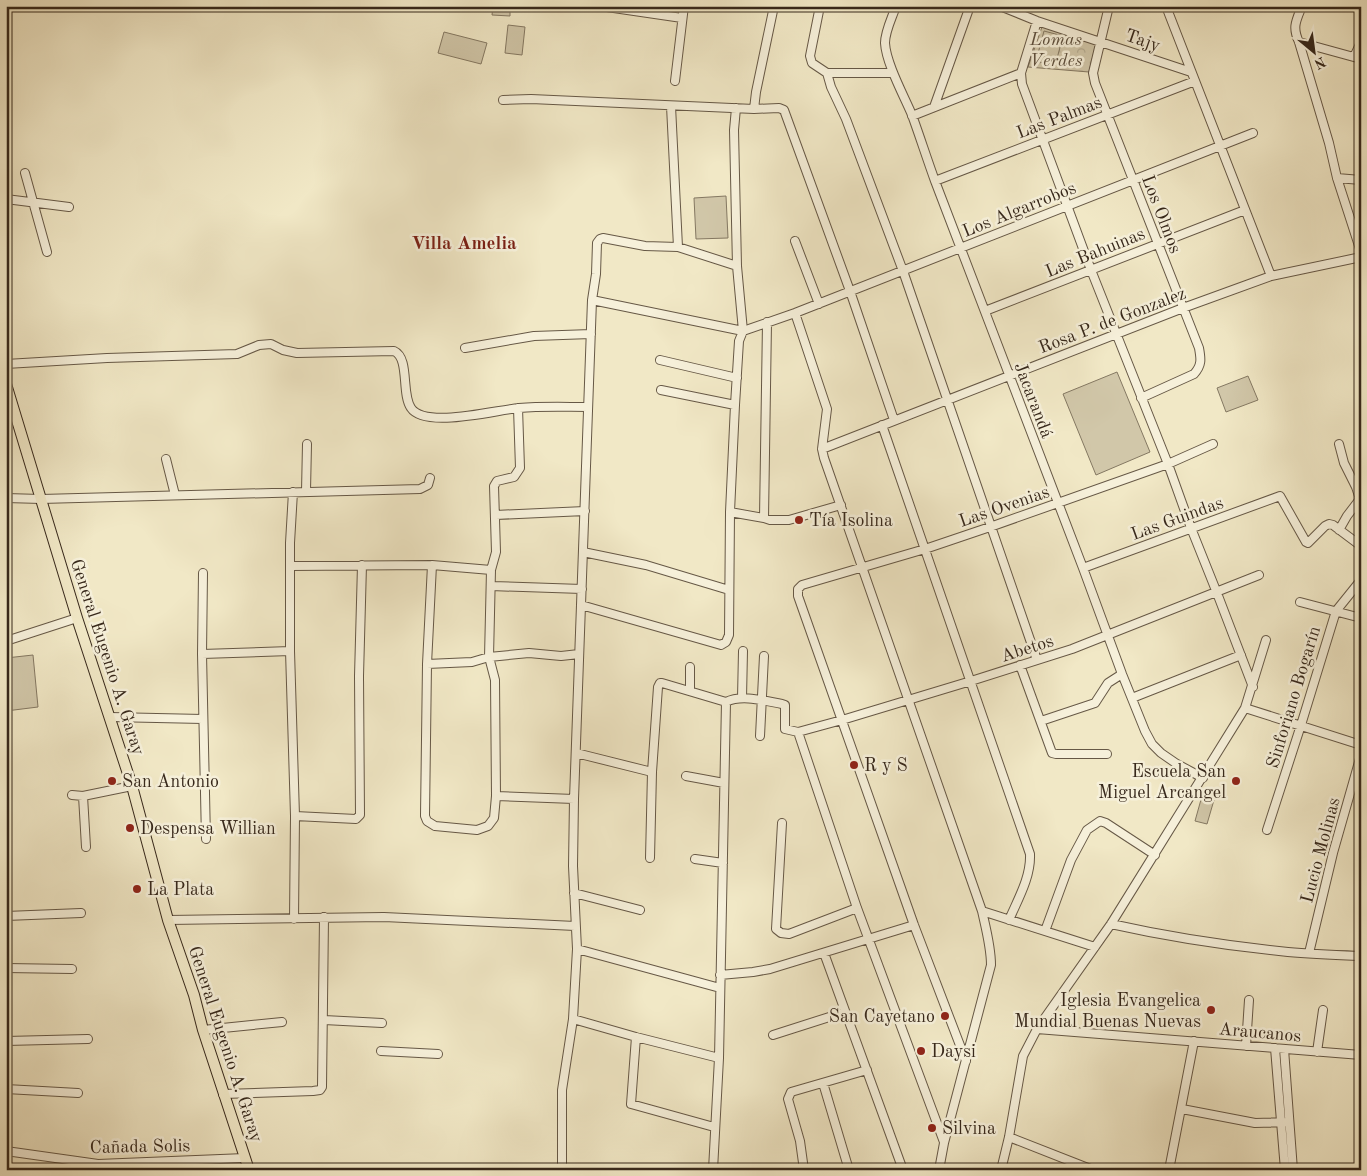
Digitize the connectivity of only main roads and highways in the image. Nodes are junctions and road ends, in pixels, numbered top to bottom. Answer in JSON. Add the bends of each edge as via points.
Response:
{"nodes":[{"id":1,"x":6,"y":384,"type":"edge"},
{"id":2,"x":249,"y":1170,"type":"edge"}],
"edges":[{"from":1,"to":2,"type":"main road","name":"General Eugenio A. Garay","via":[[132,786],[168,920]]}]}
